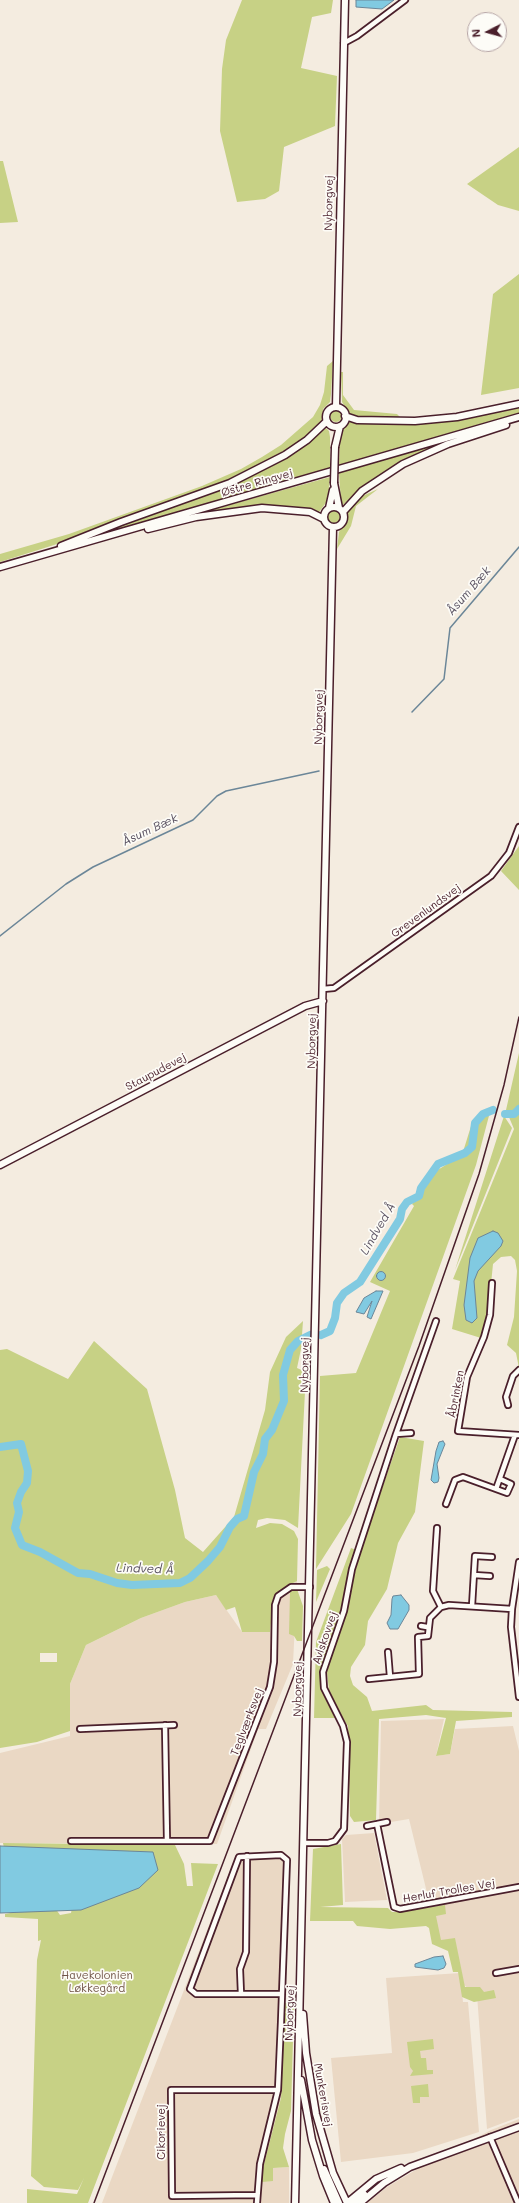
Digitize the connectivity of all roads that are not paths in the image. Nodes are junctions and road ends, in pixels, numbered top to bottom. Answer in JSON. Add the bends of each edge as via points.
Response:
{"nodes":[{"id":1,"x":345,"y":0,"type":"edge"},
{"id":2,"x":405,"y":0,"type":"edge"},
{"id":3,"x":344,"y":43,"type":"junction"},
{"id":4,"x":519,"y":404,"type":"edge"},
{"id":5,"x":336,"y":407,"type":"junction"},
{"id":6,"x":346,"y":416,"type":"junction"},
{"id":7,"x":519,"y":417,"type":"edge"},
{"id":8,"x":519,"y":420,"type":"edge"},
{"id":9,"x":329,"y":424,"type":"junction"},
{"id":10,"x":340,"y":426,"type":"junction"},
{"id":11,"x":335,"y":447,"type":"junction"},
{"id":12,"x":334,"y":482,"type":"junction"},
{"id":13,"x":329,"y":508,"type":"junction"},
{"id":14,"x":341,"y":510,"type":"junction"},
{"id":15,"x":324,"y":519,"type":"junction"},
{"id":16,"x":333,"y":527,"type":"junction"},
{"id":17,"x":116,"y":534,"type":"junction"},
{"id":18,"x":31,"y":558,"type":"junction"},
{"id":19,"x":0,"y":567,"type":"edge"},
{"id":20,"x":519,"y":827,"type":"edge"},
{"id":21,"x":323,"y":989,"type":"junction"},
{"id":22,"x":323,"y":1001,"type":"junction"},
{"id":23,"x":0,"y":1165,"type":"edge"},
{"id":24,"x":492,"y":1283,"type":"dead end"},
{"id":25,"x":436,"y":1321,"type":"dead end"},
{"id":26,"x":519,"y":1370,"type":"edge"},
{"id":27,"x":508,"y":1405,"type":"dead end"},
{"id":28,"x":411,"y":1433,"type":"dead end"},
{"id":29,"x":396,"y":1434,"type":"junction"},
{"id":30,"x":517,"y":1435,"type":"edge"},
{"id":31,"x":500,"y":1479,"type":"junction"},
{"id":32,"x":496,"y":1489,"type":"junction"},
{"id":33,"x":446,"y":1504,"type":"dead end"},
{"id":34,"x":437,"y":1528,"type":"dead end"},
{"id":35,"x":492,"y":1557,"type":"dead end"},
{"id":36,"x":519,"y":1562,"type":"edge"},
{"id":37,"x":474,"y":1575,"type":"junction"},
{"id":38,"x":518,"y":1575,"type":"edge"},
{"id":39,"x":490,"y":1576,"type":"dead end"},
{"id":40,"x":310,"y":1587,"type":"junction"},
{"id":41,"x":472,"y":1606,"type":"junction"},
{"id":42,"x":441,"y":1607,"type":"junction"},
{"id":43,"x":512,"y":1609,"type":"junction"},
{"id":44,"x":421,"y":1626,"type":"dead end"},
{"id":45,"x":427,"y":1627,"type":"junction"},
{"id":46,"x":388,"y":1652,"type":"dead end"},
{"id":47,"x":390,"y":1677,"type":"junction"},
{"id":48,"x":369,"y":1679,"type":"dead end"},
{"id":49,"x":518,"y":1682,"type":"edge"},
{"id":50,"x":519,"y":1697,"type":"edge"},
{"id":51,"x":174,"y":1725,"type":"dead end"},
{"id":52,"x":166,"y":1726,"type":"junction"},
{"id":53,"x":80,"y":1729,"type":"dead end"},
{"id":54,"x":388,"y":1822,"type":"dead end"},
{"id":55,"x":377,"y":1824,"type":"junction"},
{"id":56,"x":367,"y":1826,"type":"dead end"},
{"id":57,"x":71,"y":1841,"type":"dead end"},
{"id":58,"x":167,"y":1841,"type":"junction"},
{"id":59,"x":304,"y":1843,"type":"junction"},
{"id":60,"x":247,"y":1856,"type":"junction"},
{"id":61,"x":519,"y":1888,"type":"edge"},
{"id":62,"x":519,"y":1969,"type":"edge"},
{"id":63,"x":496,"y":1973,"type":"dead end"},
{"id":64,"x":301,"y":1985,"type":"junction"},
{"id":65,"x":241,"y":1994,"type":"junction"},
{"id":66,"x":282,"y":1994,"type":"junction"},
{"id":67,"x":298,"y":2061,"type":"junction"},
{"id":68,"x":278,"y":2090,"type":"junction"},
{"id":69,"x":519,"y":2127,"type":"edge"},
{"id":70,"x":490,"y":2137,"type":"junction"},
{"id":71,"x":312,"y":2140,"type":"junction"},
{"id":72,"x":431,"y":2158,"type":"junction"},
{"id":73,"x":388,"y":2174,"type":"junction"},
{"id":74,"x":257,"y":2195,"type":"junction"},
{"id":75,"x":257,"y":2203,"type":"edge"},
{"id":76,"x":295,"y":2203,"type":"edge"},
{"id":77,"x":334,"y":2203,"type":"edge"},
{"id":78,"x":339,"y":2203,"type":"edge"},
{"id":79,"x":347,"y":2203,"type":"edge"},
{"id":80,"x":354,"y":2203,"type":"edge"},
{"id":81,"x":360,"y":2203,"type":"edge"},
{"id":82,"x":518,"y":2203,"type":"edge"}],
"edges":[{"from":1,"to":3,"type":"main road","name":"Nyborgvej"},
{"from":2,"to":3,"type":"street"},
{"from":3,"to":5,"type":"main road","name":"Nyborgvej"},
{"from":4,"to":6,"type":"main road","via":[[457,417],[415,421],[358,420]]},
{"from":5,"to":6,"type":"main road","via":[[342,409]]},
{"from":5,"to":9,"type":"main road","via":[[326,413]]},
{"from":6,"to":10,"type":"main road"},
{"from":7,"to":17,"type":"main road","name":"Østre Ringvej"},
{"from":8,"to":14,"type":"main road","via":[[448,444],[403,464],[362,491]]},
{"from":9,"to":10,"type":"main road"},
{"from":9,"to":11,"type":"main road"},
{"from":9,"to":18,"type":"main road","via":[[285,455],[230,483]]},
{"from":10,"to":11,"type":"main road"},
{"from":11,"to":12,"type":"main road","bridge":true},
{"from":12,"to":13,"type":"main road"},
{"from":12,"to":14,"type":"main road"},
{"from":13,"to":14,"type":"main road"},
{"from":13,"to":15,"type":"main road"},
{"from":14,"to":16,"type":"main road","via":[[343,521],[337,527]]},
{"from":15,"to":16,"type":"main road","via":[[325,523]]},
{"from":15,"to":17,"type":"main road","via":[[310,512],[285,509],[241,510]]},
{"from":16,"to":21,"type":"main road","name":"Nyborgvej"},
{"from":17,"to":18,"type":"main road","name":"Østre Ringvej"},
{"from":18,"to":19,"type":"main road","name":"Østre Ringvej"},
{"from":20,"to":21,"type":"street","name":"Grevenlundsvej","via":[[509,853],[491,876],[334,988]]},
{"from":21,"to":22,"type":"main road","name":"Nyborgvej"},
{"from":22,"to":23,"type":"main road","name":"Staupudevej","via":[[304,1006]]},
{"from":22,"to":40,"type":"main road","name":"Nyborgvej"},
{"from":24,"to":30,"type":"street","name":"Åbrinken","via":[[490,1315],[484,1337],[467,1377],[458,1431]]},
{"from":25,"to":29,"type":"street","name":"Avlskovvej"},
{"from":26,"to":27,"type":"street","via":[[513,1376],[506,1397]]},
{"from":28,"to":29,"type":"street"},
{"from":29,"to":59,"type":"street","name":"Avlskovvej","via":[[352,1569],[344,1611],[323,1672],[324,1688],[343,1726],[347,1742],[344,1829],[335,1841]]},
{"from":30,"to":31,"type":"street","name":"Åbrinken"},
{"from":31,"to":32,"type":"street","name":"Åbrinken"},
{"from":31,"to":32,"type":"street","via":[[511,1484],[507,1493]]},
{"from":32,"to":33,"type":"street","via":[[463,1477],[455,1480]]},
{"from":34,"to":42,"type":"street","via":[[432,1591]]},
{"from":35,"to":37,"type":"street","via":[[475,1556]]},
{"from":36,"to":38,"type":"street"},
{"from":37,"to":39,"type":"street"},
{"from":37,"to":41,"type":"street"},
{"from":38,"to":43,"type":"street"},
{"from":40,"to":58,"type":"street","name":"Teglværksvej","via":[[291,1587],[278,1596],[275,1605],[274,1662],[270,1687],[212,1838],[204,1842]]},
{"from":40,"to":59,"type":"main road","name":"Nyborgvej"},
{"from":41,"to":42,"type":"street"},
{"from":41,"to":43,"type":"street"},
{"from":42,"to":45,"type":"street","via":[[432,1614]]},
{"from":43,"to":49,"type":"street"},
{"from":44,"to":45,"type":"street"},
{"from":45,"to":47,"type":"street","via":[[428,1636],[418,1637],[419,1674]]},
{"from":46,"to":47,"type":"street"},
{"from":47,"to":48,"type":"street"},
{"from":49,"to":50,"type":"street"},
{"from":51,"to":52,"type":"street"},
{"from":52,"to":53,"type":"street"},
{"from":52,"to":58,"type":"street"},
{"from":54,"to":55,"type":"street"},
{"from":55,"to":56,"type":"street"},
{"from":55,"to":61,"type":"street","name":"Herluf Trolles Vej","via":[[394,1907],[400,1909]]},
{"from":57,"to":58,"type":"street","name":"Teglværksvej"},
{"from":59,"to":64,"type":"main road","name":"Nyborgvej"},
{"from":60,"to":65,"type":"street","via":[[246,1952],[240,1969]]},
{"from":60,"to":65,"type":"street","via":[[239,1857],[190,1989],[196,1994]]},
{"from":60,"to":66,"type":"street","via":[[281,1855],[287,1860]]},
{"from":62,"to":63,"type":"street"},
{"from":64,"to":67,"type":"main road","name":"Nyborgvej"},
{"from":64,"to":79,"type":"main road","name":"Munkerisvej","via":[[306,2054],[316,2114],[329,2162]]},
{"from":65,"to":66,"type":"street"},
{"from":66,"to":68,"type":"street"},
{"from":67,"to":71,"type":"main road","name":"Munkerisvej"},
{"from":67,"to":76,"type":"main road","name":"Nyborgvej"},
{"from":68,"to":74,"type":"street","via":[[260,2164]]},
{"from":68,"to":74,"type":"street","name":"Cikorievej","via":[[171,2090],[172,2196]]},
{"from":69,"to":70,"type":"main road"},
{"from":70,"to":72,"type":"main road"},
{"from":70,"to":82,"type":"street"},
{"from":71,"to":77,"type":"main road","name":"Munkerisvej","via":[[322,2176]]},
{"from":71,"to":78,"type":"main road"},
{"from":72,"to":73,"type":"main road"},
{"from":72,"to":81,"type":"main road","via":[[384,2183]]},
{"from":73,"to":79,"type":"main road","via":[[368,2185]]},
{"from":73,"to":80,"type":"main road"},
{"from":74,"to":75,"type":"street"}]}
